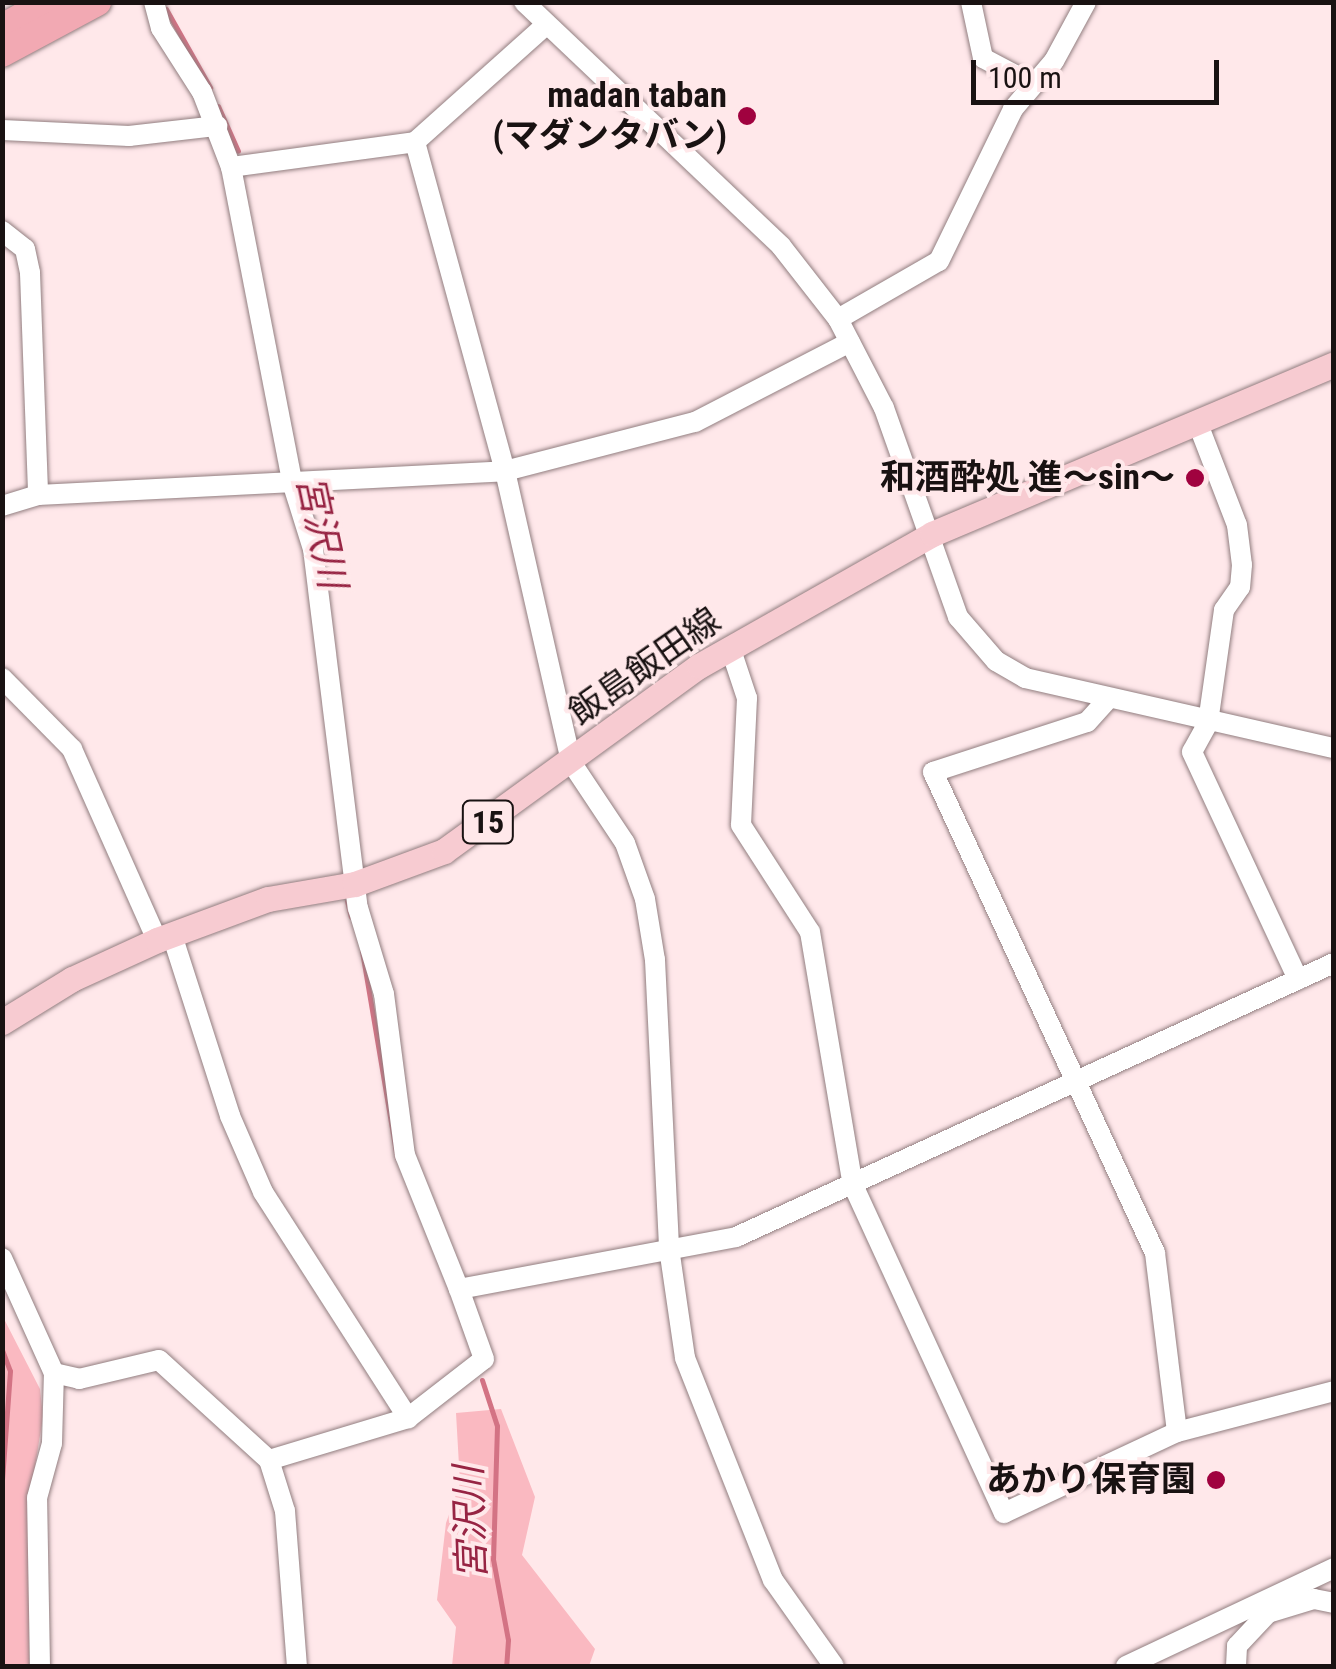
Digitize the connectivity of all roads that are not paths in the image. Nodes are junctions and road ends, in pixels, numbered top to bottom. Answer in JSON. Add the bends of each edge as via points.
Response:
{"nodes":[{"id":1,"x":49,"y":2,"type":"edge"},
{"id":2,"x":96,"y":2,"type":"edge"},
{"id":3,"x":154,"y":2,"type":"edge"},
{"id":4,"x":524,"y":2,"type":"edge"},
{"id":5,"x":971,"y":2,"type":"edge"},
{"id":6,"x":1086,"y":2,"type":"edge"},
{"id":7,"x":546,"y":25,"type":"junction"},
{"id":8,"x":2,"y":28,"type":"edge"},
{"id":9,"x":2,"y":53,"type":"edge"},
{"id":10,"x":1030,"y":83,"type":"junction"},
{"id":11,"x":217,"y":126,"type":"junction"},
{"id":12,"x":2,"y":130,"type":"edge"},
{"id":13,"x":415,"y":142,"type":"junction"},
{"id":14,"x":231,"y":166,"type":"junction"},
{"id":15,"x":2,"y":231,"type":"edge"},
{"id":16,"x":838,"y":319,"type":"junction"},
{"id":17,"x":850,"y":342,"type":"junction"},
{"id":18,"x":1334,"y":364,"type":"edge"},
{"id":19,"x":1198,"y":424,"type":"junction"},
{"id":20,"x":505,"y":471,"type":"junction"},
{"id":21,"x":282,"y":483,"type":"junction"},
{"id":22,"x":38,"y":495,"type":"junction"},
{"id":23,"x":2,"y":506,"type":"edge"},
{"id":24,"x":932,"y":534,"type":"junction"},
{"id":25,"x":730,"y":647,"type":"junction"},
{"id":26,"x":2,"y":678,"type":"edge"},
{"id":27,"x":1108,"y":698,"type":"junction"},
{"id":28,"x":1208,"y":723,"type":"junction"},
{"id":29,"x":1334,"y":748,"type":"edge"},
{"id":30,"x":571,"y":762,"type":"junction"},
{"id":31,"x":355,"y":884,"type":"junction"},
{"id":32,"x":164,"y":937,"type":"junction"},
{"id":33,"x":1334,"y":962,"type":"edge"},
{"id":34,"x":1298,"y":979,"type":"junction"},
{"id":35,"x":2,"y":1022,"type":"edge"},
{"id":36,"x":1075,"y":1081,"type":"junction"},
{"id":37,"x":853,"y":1185,"type":"junction"},
{"id":38,"x":669,"y":1248,"type":"junction"},
{"id":39,"x":2,"y":1258,"type":"edge"},
{"id":40,"x":459,"y":1289,"type":"junction"},
{"id":41,"x":54,"y":1373,"type":"junction"},
{"id":42,"x":1334,"y":1391,"type":"edge"},
{"id":43,"x":408,"y":1418,"type":"junction"},
{"id":44,"x":1177,"y":1432,"type":"junction"},
{"id":45,"x":269,"y":1460,"type":"junction"},
{"id":46,"x":1333,"y":1567,"type":"edge"},
{"id":47,"x":1330,"y":1602,"type":"edge"},
{"id":48,"x":40,"y":1666,"type":"edge"},
{"id":49,"x":297,"y":1666,"type":"edge"},
{"id":50,"x":834,"y":1666,"type":"edge"},
{"id":51,"x":1126,"y":1666,"type":"edge"},
{"id":52,"x":1236,"y":1666,"type":"edge"}],
"edges":[{"from":1,"to":8,"type":"highway"},
{"from":2,"to":9,"type":"highway"},
{"from":3,"to":11,"type":"street","via":[[160,28]]},
{"from":4,"to":7,"type":"street"},
{"from":5,"to":10,"type":"street","via":[[983,58]]},
{"from":6,"to":10,"type":"street","via":[[1054,60]]},
{"from":7,"to":13,"type":"street"},
{"from":7,"to":16,"type":"street","via":[[781,246]]},
{"from":10,"to":16,"type":"street","via":[[939,261]]},
{"from":11,"to":12,"type":"street","via":[[129,136]]},
{"from":11,"to":14,"type":"street"},
{"from":13,"to":14,"type":"street"},
{"from":13,"to":20,"type":"street"},
{"from":14,"to":21,"type":"street"},
{"from":15,"to":22,"type":"street","via":[[25,249],[30,273]]},
{"from":16,"to":17,"type":"street"},
{"from":17,"to":20,"type":"street","via":[[695,422]]},
{"from":17,"to":24,"type":"street","via":[[884,408]]},
{"from":18,"to":19,"type":"main road","name":"飯島飯田線","number":"15"},
{"from":19,"to":24,"type":"main road","name":"飯島飯田線","number":"15"},
{"from":19,"to":28,"type":"street","via":[[1238,525],[1242,565],[1240,587],[1224,610]]},
{"from":20,"to":21,"type":"street"},
{"from":20,"to":30,"type":"street"},
{"from":21,"to":22,"type":"street"},
{"from":21,"to":31,"type":"street","via":[[313,548]]},
{"from":22,"to":23,"type":"street"},
{"from":24,"to":25,"type":"main road","name":"飯島飯田線","number":"15"},
{"from":24,"to":27,"type":"street","via":[[958,617],[996,661],[1025,678]]},
{"from":25,"to":30,"type":"main road","name":"飯島飯田線","number":"15"},
{"from":25,"to":37,"type":"street","via":[[746,698],[741,825],[810,932]]},
{"from":26,"to":32,"type":"street","via":[[72,749]]},
{"from":27,"to":28,"type":"street"},
{"from":27,"to":36,"type":"street","via":[[1088,722],[933,772]]},
{"from":28,"to":29,"type":"street"},
{"from":28,"to":34,"type":"street","via":[[1192,752]]},
{"from":30,"to":31,"type":"main road","name":"飯島飯田線","number":"15","via":[[444,851]]},
{"from":30,"to":38,"type":"street","via":[[625,843],[645,899],[655,960]]},
{"from":31,"to":32,"type":"main road","name":"飯島飯田線","number":"15","via":[[268,899]]},
{"from":31,"to":40,"type":"street","via":[[384,994],[406,1155]]},
{"from":32,"to":35,"type":"main road","name":"飯島飯田線","number":"15","via":[[72,979]]},
{"from":32,"to":43,"type":"street","via":[[262,1192]]},
{"from":33,"to":34,"type":"street"},
{"from":34,"to":36,"type":"street"},
{"from":36,"to":37,"type":"street"},
{"from":36,"to":44,"type":"street","via":[[1154,1253]]},
{"from":37,"to":38,"type":"street","via":[[736,1237]]},
{"from":37,"to":44,"type":"street","via":[[1004,1513]]},
{"from":38,"to":40,"type":"street"},
{"from":38,"to":50,"type":"street","via":[[685,1358],[772,1580]]},
{"from":39,"to":41,"type":"street"},
{"from":40,"to":43,"type":"street","via":[[484,1359]]},
{"from":41,"to":45,"type":"street","via":[[79,1379],[159,1360]]},
{"from":41,"to":48,"type":"street","via":[[52,1443],[38,1498]]},
{"from":42,"to":44,"type":"street"},
{"from":43,"to":45,"type":"street"},
{"from":45,"to":49,"type":"street","via":[[285,1511]]},
{"from":46,"to":47,"type":"street"},
{"from":46,"to":51,"type":"street"},
{"from":47,"to":52,"type":"street","via":[[1268,1613],[1237,1646]]}]}
